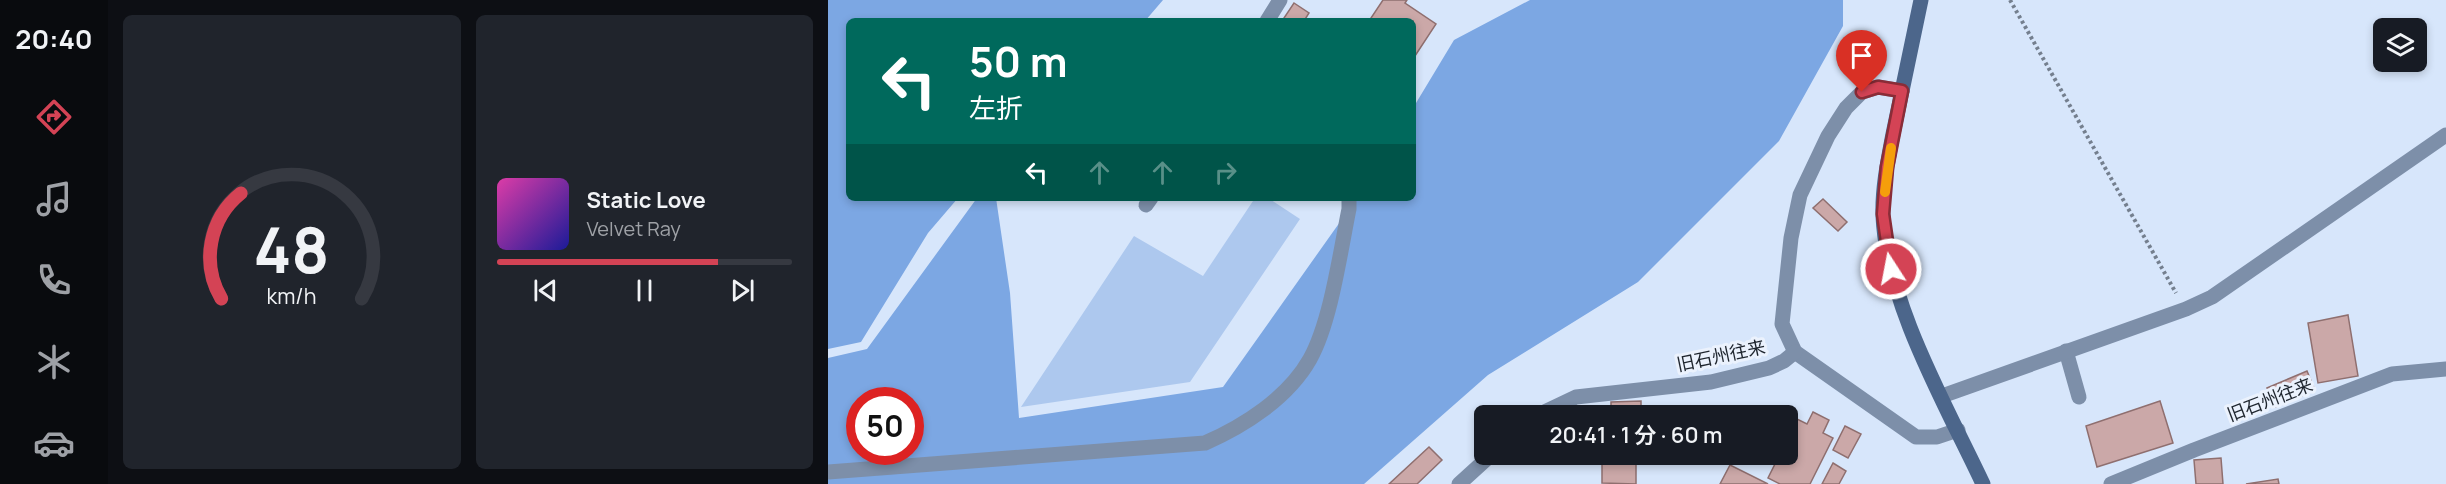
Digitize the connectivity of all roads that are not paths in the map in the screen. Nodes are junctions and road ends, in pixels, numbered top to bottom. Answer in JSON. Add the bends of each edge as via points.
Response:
{"nodes":[{"id":1,"x":1280,"y":0,"type":"edge"},
{"id":2,"x":1921,"y":0,"type":"edge"},
{"id":3,"x":1269,"y":18,"type":"edge"},
{"id":4,"x":1902,"y":91,"type":"junction"},
{"id":5,"x":2446,"y":135,"type":"edge"},
{"id":6,"x":1349,"y":201,"type":"edge"},
{"id":7,"x":2066,"y":351,"type":"junction"},
{"id":8,"x":1795,"y":352,"type":"junction"},
{"id":9,"x":2446,"y":369,"type":"edge"},
{"id":10,"x":1942,"y":396,"type":"junction"},
{"id":11,"x":2079,"y":398,"type":"dead end"},
{"id":12,"x":1559,"y":405,"type":"edge"},
{"id":13,"x":1958,"y":430,"type":"junction"},
{"id":14,"x":1480,"y":465,"type":"edge"},
{"id":15,"x":828,"y":472,"type":"edge"},
{"id":16,"x":1459,"y":484,"type":"edge"},
{"id":17,"x":1983,"y":484,"type":"edge"},
{"id":18,"x":2111,"y":484,"type":"edge"}],
"edges":[{"from":1,"to":3,"type":"street"},
{"from":2,"to":4,"type":"main road"},
{"from":4,"to":8,"type":"street","via":[[1878,87],[1862,92],[1846,108],[1800,195],[1782,324]]},
{"from":4,"to":10,"type":"main road","via":[[1887,167],[1883,214],[1887,253],[1913,333]]},
{"from":5,"to":7,"type":"street","via":[[2212,297]]},
{"from":6,"to":15,"type":"street","via":[[1321,333],[1309,360],[1288,388],[1231,432],[1204,443]]},
{"from":7,"to":10,"type":"street"},
{"from":7,"to":11,"type":"street"},
{"from":8,"to":12,"type":"street","name":"旧石州往来","via":[[1769,368],[1711,382],[1576,397]]},
{"from":8,"to":13,"type":"street","via":[[1916,436],[1937,437]]},
{"from":9,"to":18,"type":"street","name":"旧石州往来","via":[[2392,374]]},
{"from":10,"to":13,"type":"main road"},
{"from":13,"to":17,"type":"main road"},
{"from":14,"to":16,"type":"street"}]}
